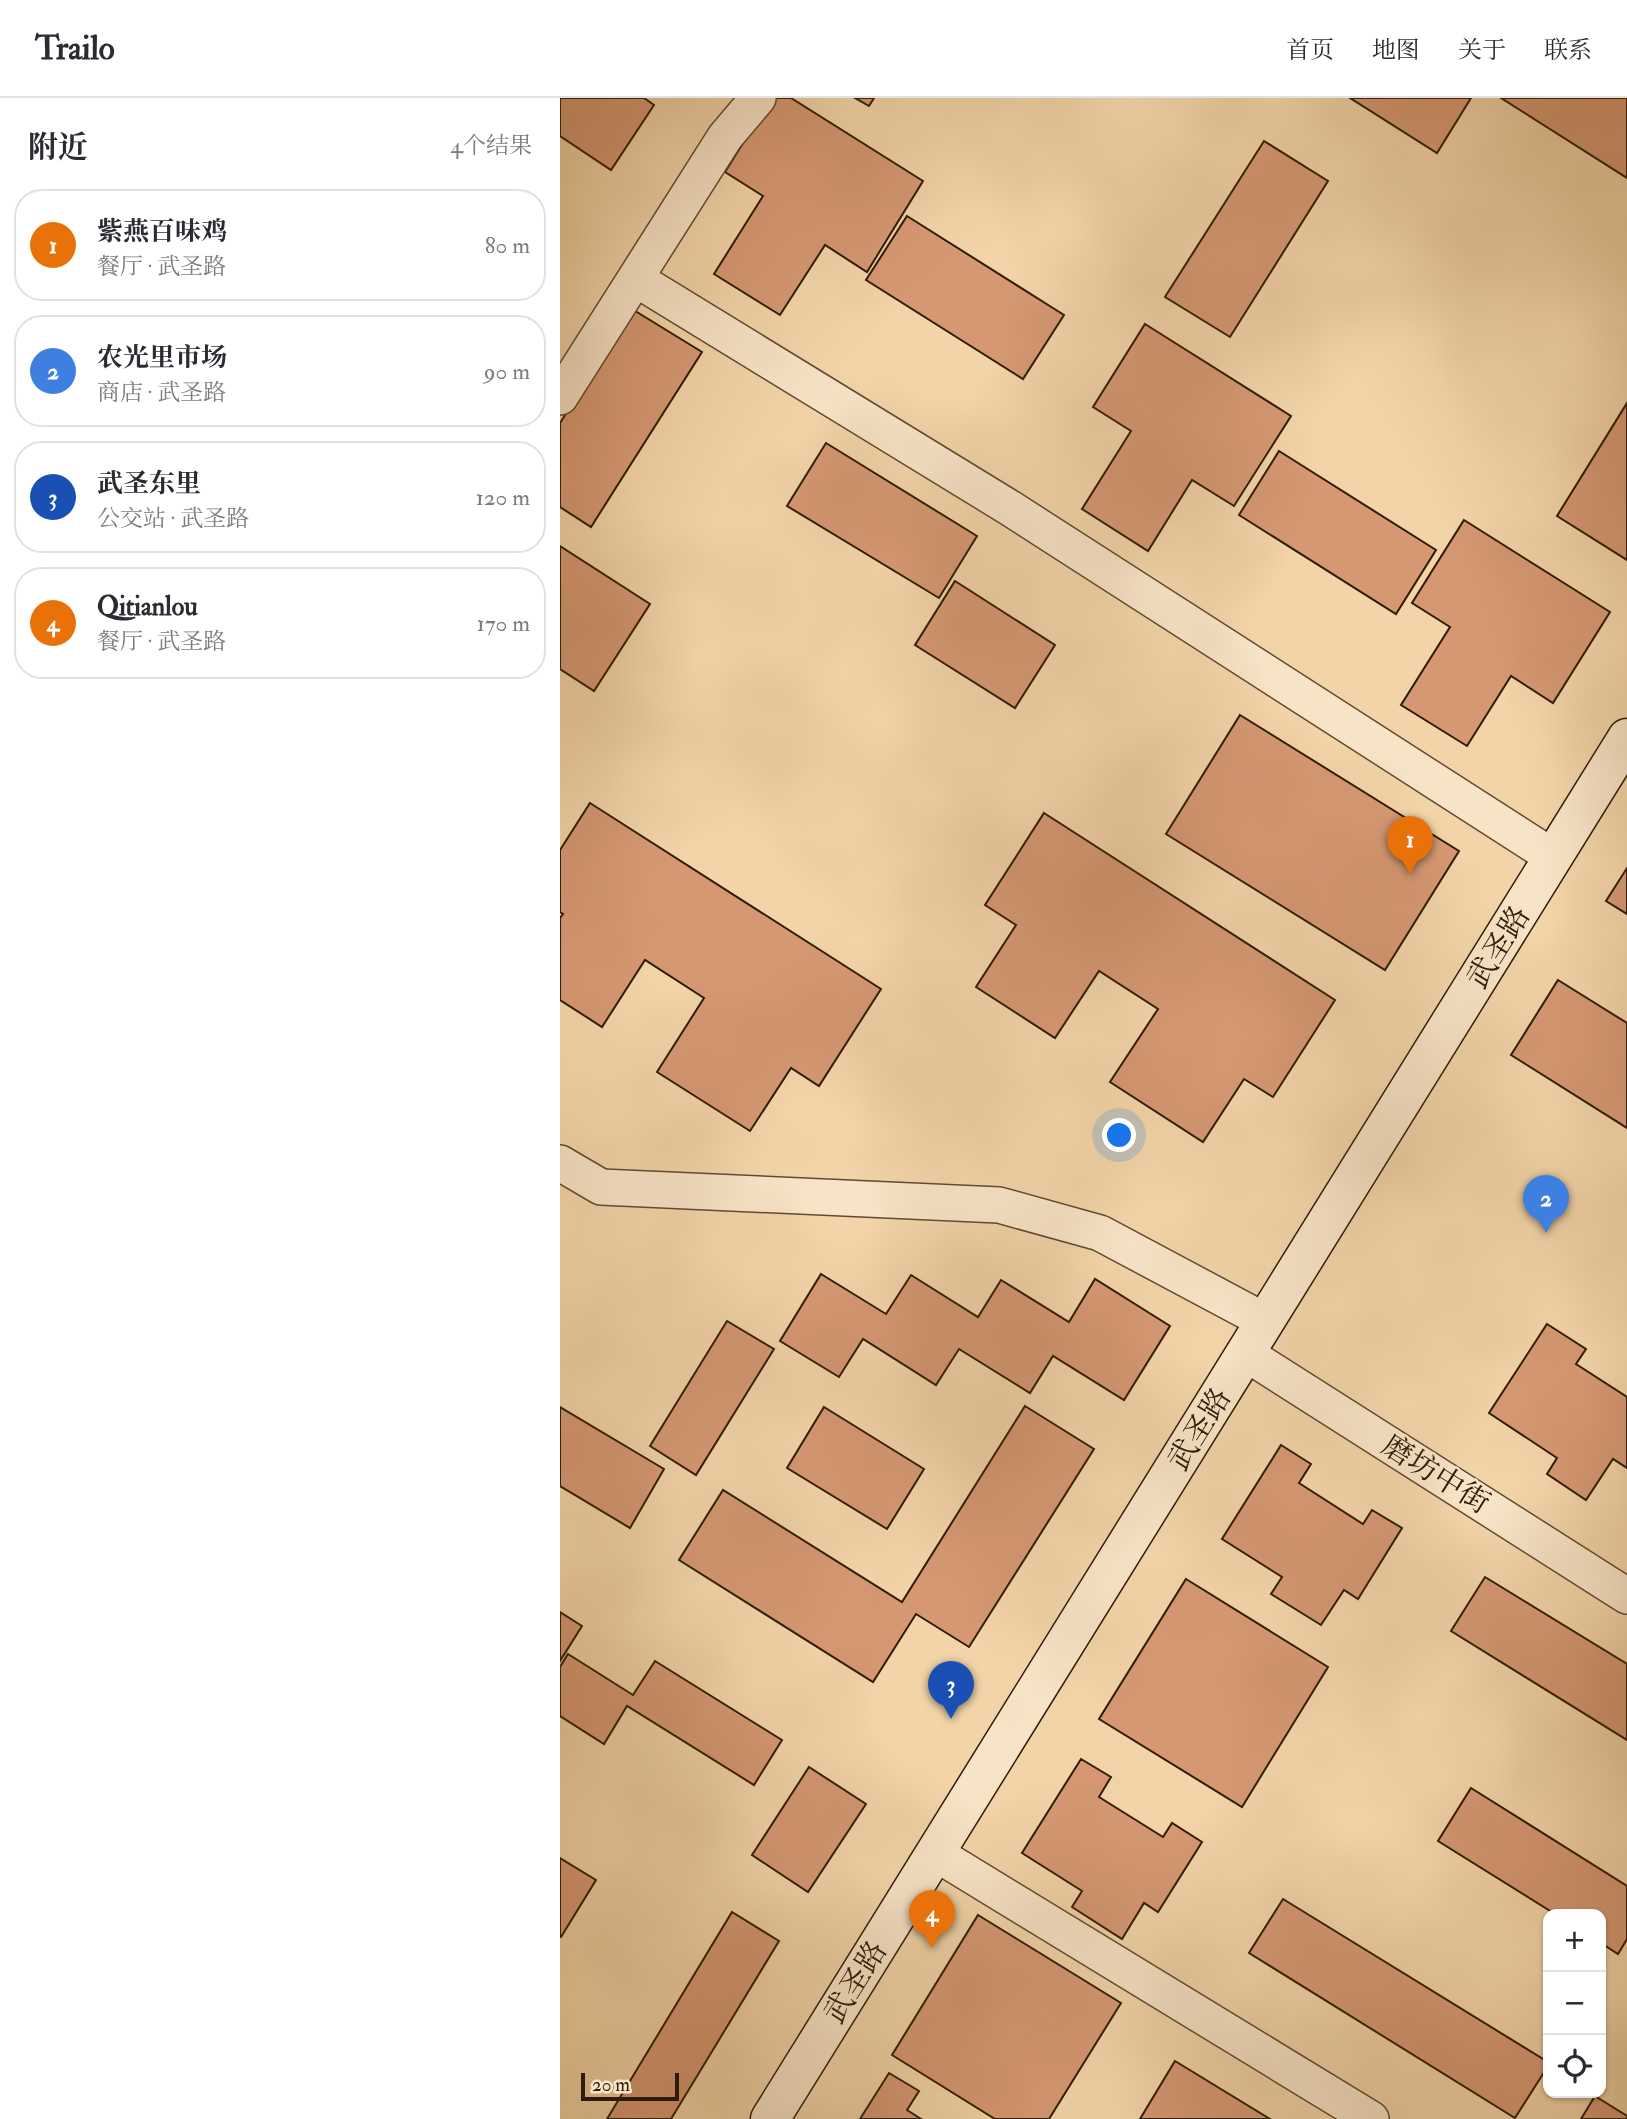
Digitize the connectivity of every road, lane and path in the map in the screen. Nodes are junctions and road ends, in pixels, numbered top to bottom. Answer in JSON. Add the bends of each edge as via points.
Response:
{"nodes":[{"id":1,"x":758,"y":98,"type":"edge"},
{"id":2,"x":636,"y":279,"type":"junction"},
{"id":3,"x":560,"y":397,"type":"edge"},
{"id":4,"x":1627,"y":738,"type":"edge"},
{"id":5,"x":1553,"y":858,"type":"junction"},
{"id":6,"x":560,"y":1163,"type":"edge"},
{"id":7,"x":1265,"y":1321,"type":"junction"},
{"id":8,"x":1245,"y":1353,"type":"junction"},
{"id":9,"x":1627,"y":1596,"type":"edge"},
{"id":10,"x":935,"y":1853,"type":"junction"},
{"id":11,"x":770,"y":2119,"type":"edge"},
{"id":12,"x":1371,"y":2119,"type":"edge"}],
"edges":[{"from":1,"to":2,"type":"street","via":[[725,137]]},
{"from":2,"to":3,"type":"street"},
{"from":2,"to":5,"type":"street","via":[[1010,508]]},
{"from":4,"to":5,"type":"street","name":"武圣路"},
{"from":5,"to":7,"type":"street","name":"武圣路"},
{"from":6,"to":7,"type":"street","via":[[601,1187],[999,1205],[1100,1233]]},
{"from":7,"to":8,"type":"street","name":"武圣路"},
{"from":8,"to":9,"type":"street","name":"磨坊中街"},
{"from":8,"to":10,"type":"street","name":"武圣路"},
{"from":10,"to":11,"type":"street","name":"武圣路"},
{"from":10,"to":12,"type":"street"}]}
